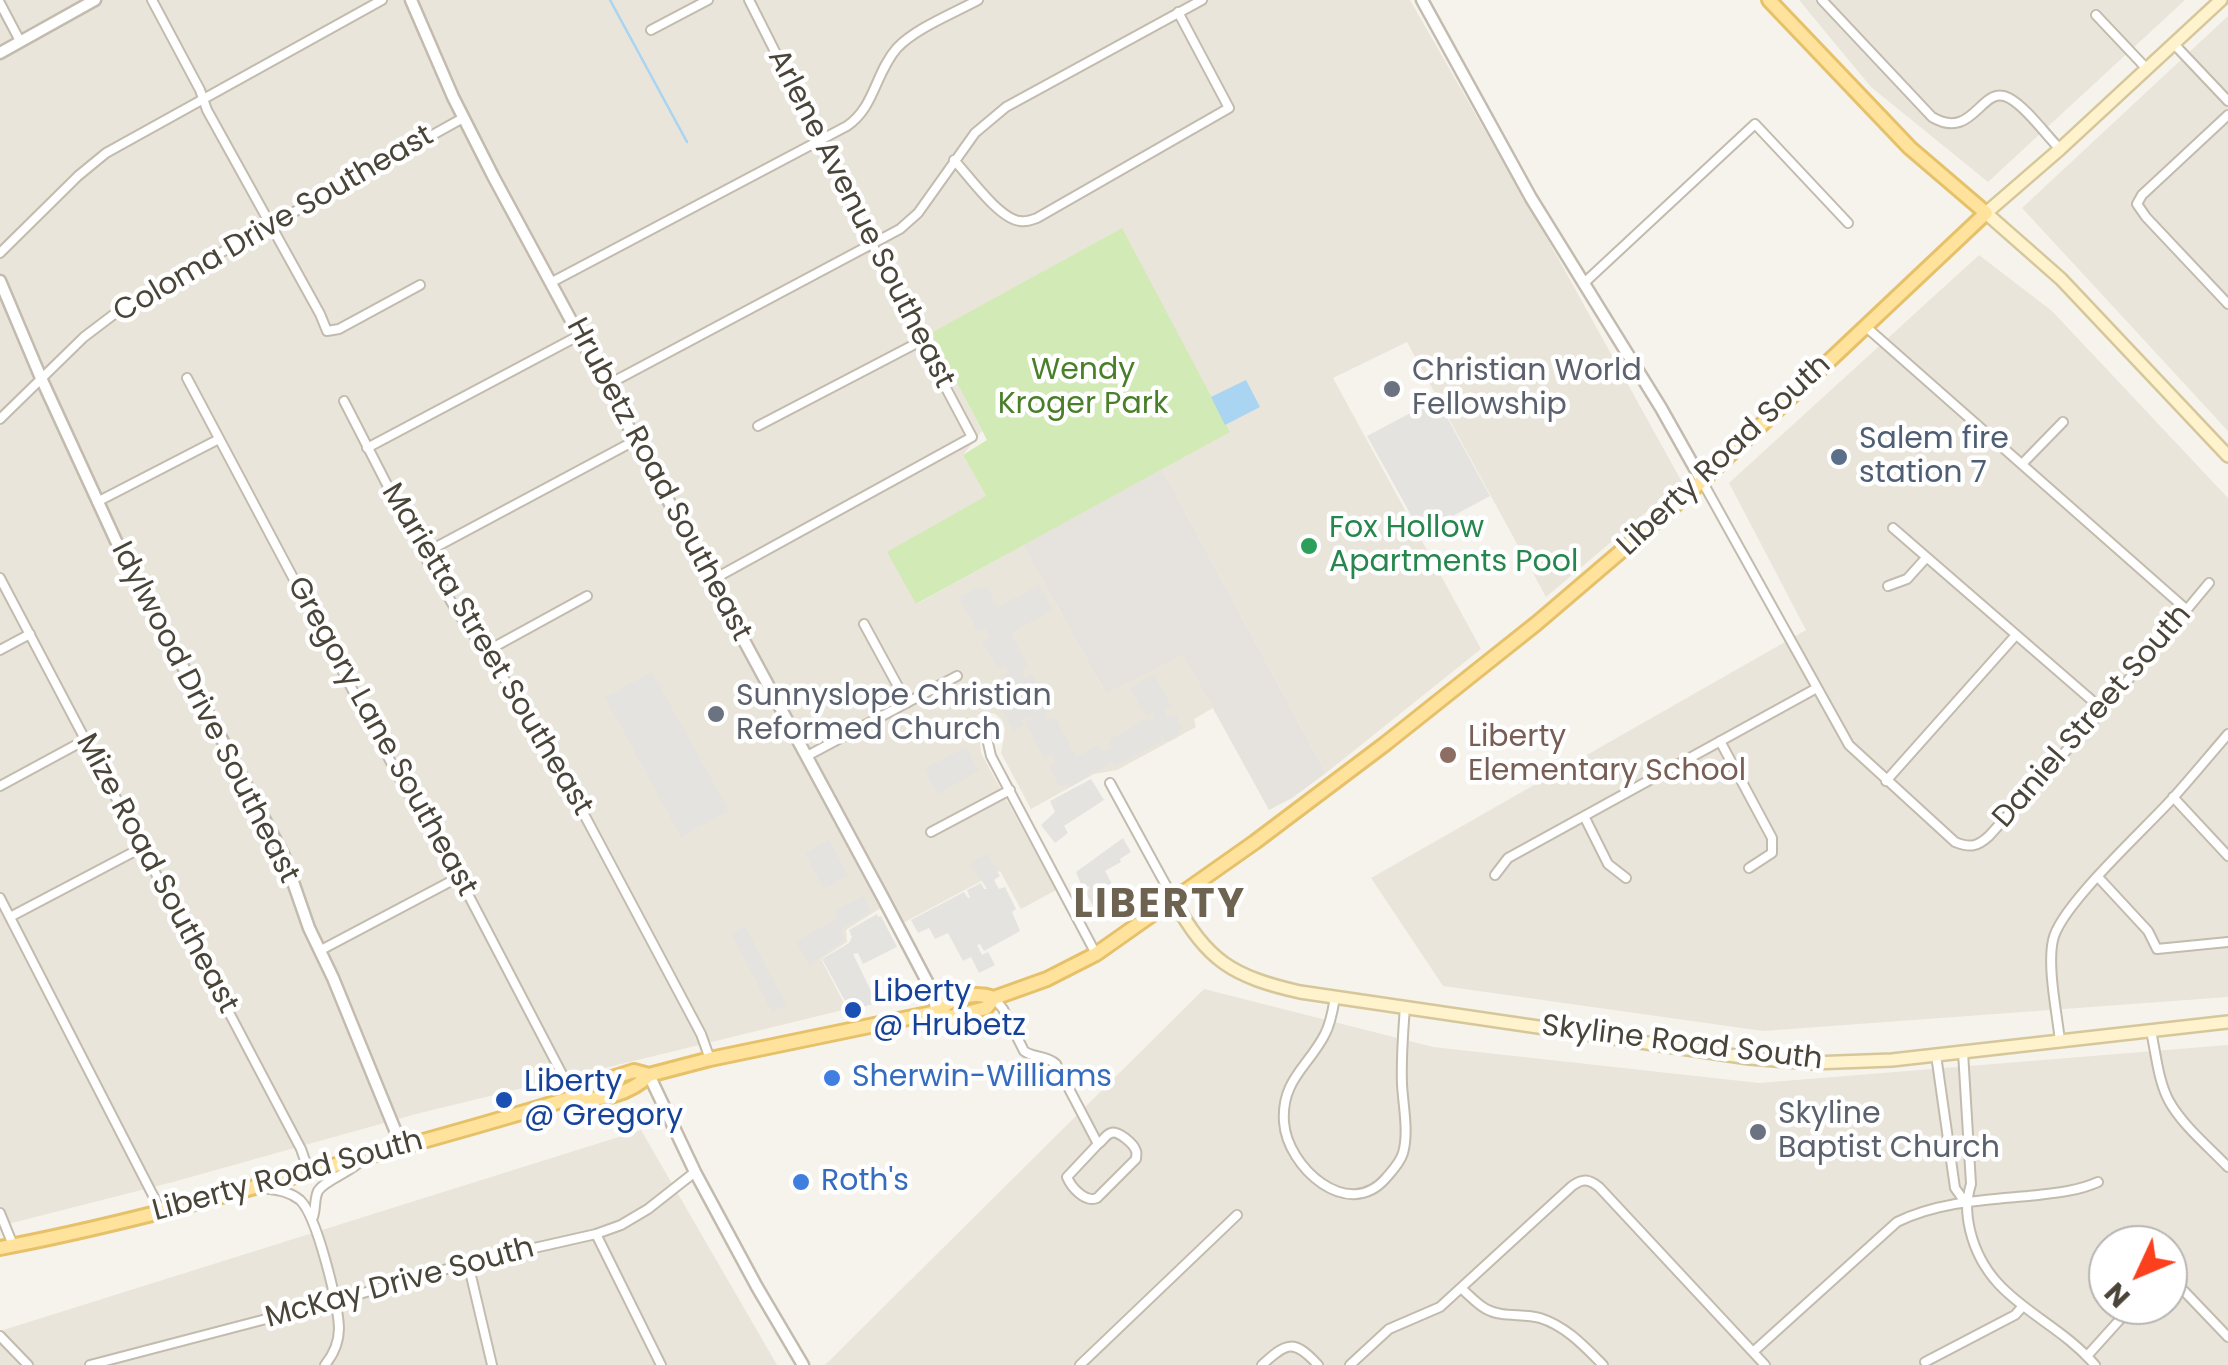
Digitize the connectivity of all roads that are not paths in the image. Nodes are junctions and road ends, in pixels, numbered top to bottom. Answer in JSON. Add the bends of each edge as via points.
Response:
{"nodes":[{"id":1,"x":95,"y":0,"type":"edge"},
{"id":2,"x":152,"y":0,"type":"edge"},
{"id":3,"x":382,"y":0,"type":"edge"},
{"id":4,"x":411,"y":0,"type":"edge"},
{"id":5,"x":708,"y":0,"type":"edge"},
{"id":6,"x":750,"y":0,"type":"edge"},
{"id":7,"x":978,"y":0,"type":"edge"},
{"id":8,"x":1202,"y":0,"type":"edge"},
{"id":9,"x":1422,"y":0,"type":"edge"},
{"id":10,"x":1769,"y":0,"type":"edge"},
{"id":11,"x":1822,"y":0,"type":"edge"},
{"id":12,"x":2220,"y":0,"type":"edge"},
{"id":13,"x":0,"y":3,"type":"edge"},
{"id":14,"x":1178,"y":12,"type":"junction"},
{"id":15,"x":2096,"y":15,"type":"dead end"},
{"id":16,"x":652,"y":30,"type":"dead end"},
{"id":17,"x":20,"y":41,"type":"junction"},
{"id":18,"x":2174,"y":44,"type":"junction"},
{"id":19,"x":0,"y":53,"type":"edge"},
{"id":20,"x":2147,"y":69,"type":"junction"},
{"id":21,"x":204,"y":99,"type":"junction"},
{"id":22,"x":2228,"y":101,"type":"edge"},
{"id":23,"x":2228,"y":115,"type":"edge"},
{"id":24,"x":464,"y":118,"type":"junction"},
{"id":25,"x":820,"y":142,"type":"junction"},
{"id":26,"x":2060,"y":150,"type":"junction"},
{"id":27,"x":954,"y":160,"type":"junction"},
{"id":28,"x":1986,"y":213,"type":"junction"},
{"id":29,"x":1848,"y":222,"type":"dead end"},
{"id":30,"x":272,"y":224,"type":"junction"},
{"id":31,"x":872,"y":243,"type":"junction"},
{"id":32,"x":0,"y":253,"type":"edge"},
{"id":33,"x":0,"y":281,"type":"edge"},
{"id":34,"x":552,"y":282,"type":"junction"},
{"id":35,"x":1584,"y":284,"type":"junction"},
{"id":36,"x":420,"y":286,"type":"dead end"},
{"id":37,"x":2228,"y":304,"type":"edge"},
{"id":38,"x":1865,"y":326,"type":"junction"},
{"id":39,"x":580,"y":335,"type":"junction"},
{"id":40,"x":921,"y":341,"type":"junction"},
{"id":41,"x":41,"y":378,"type":"junction"},
{"id":42,"x":187,"y":378,"type":"dead end"},
{"id":43,"x":607,"y":384,"type":"junction"},
{"id":44,"x":344,"y":400,"type":"dead end"},
{"id":45,"x":0,"y":419,"type":"edge"},
{"id":46,"x":2063,"y":422,"type":"dead end"},
{"id":47,"x":758,"y":426,"type":"dead end"},
{"id":48,"x":219,"y":439,"type":"junction"},
{"id":49,"x":636,"y":440,"type":"junction"},
{"id":50,"x":367,"y":448,"type":"junction"},
{"id":51,"x":2228,"y":456,"type":"edge"},
{"id":52,"x":2022,"y":464,"type":"junction"},
{"id":53,"x":1702,"y":481,"type":"junction"},
{"id":54,"x":97,"y":502,"type":"junction"},
{"id":55,"x":1893,"y":528,"type":"dead end"},
{"id":56,"x":423,"y":554,"type":"junction"},
{"id":57,"x":1926,"y":558,"type":"junction"},
{"id":58,"x":0,"y":578,"type":"edge"},
{"id":59,"x":712,"y":580,"type":"junction"},
{"id":60,"x":2210,"y":583,"type":"dead end"},
{"id":61,"x":1888,"y":586,"type":"dead end"},
{"id":62,"x":587,"y":596,"type":"dead end"},
{"id":63,"x":2187,"y":610,"type":"junction"},
{"id":64,"x":864,"y":624,"type":"dead end"},
{"id":65,"x":30,"y":634,"type":"junction"},
{"id":66,"x":2016,"y":635,"type":"junction"},
{"id":67,"x":0,"y":650,"type":"edge"},
{"id":68,"x":485,"y":652,"type":"junction"},
{"id":69,"x":957,"y":676,"type":"dead end"},
{"id":70,"x":1816,"y":689,"type":"junction"},
{"id":71,"x":907,"y":703,"type":"junction"},
{"id":72,"x":2103,"y":710,"type":"junction"},
{"id":73,"x":986,"y":734,"type":"dead end"},
{"id":74,"x":2228,"y":734,"type":"edge"},
{"id":75,"x":85,"y":740,"type":"junction"},
{"id":76,"x":1720,"y":741,"type":"junction"},
{"id":77,"x":806,"y":756,"type":"junction"},
{"id":78,"x":1886,"y":781,"type":"junction"},
{"id":79,"x":1110,"y":783,"type":"dead end"},
{"id":80,"x":0,"y":786,"type":"edge"},
{"id":81,"x":1010,"y":790,"type":"junction"},
{"id":82,"x":2173,"y":797,"type":"junction"},
{"id":83,"x":1584,"y":816,"type":"junction"},
{"id":84,"x":931,"y":832,"type":"dead end"},
{"id":85,"x":141,"y":848,"type":"junction"},
{"id":86,"x":2228,"y":856,"type":"edge"},
{"id":87,"x":1750,"y":868,"type":"dead end"},
{"id":88,"x":1495,"y":875,"type":"dead end"},
{"id":89,"x":458,"y":877,"type":"junction"},
{"id":90,"x":2098,"y":877,"type":"junction"},
{"id":91,"x":1626,"y":878,"type":"dead end"},
{"id":92,"x":0,"y":898,"type":"edge"},
{"id":93,"x":1174,"y":900,"type":"junction"},
{"id":94,"x":10,"y":917,"type":"junction"},
{"id":95,"x":2228,"y":942,"type":"edge"},
{"id":96,"x":321,"y":950,"type":"junction"},
{"id":97,"x":1096,"y":954,"type":"junction"},
{"id":98,"x":1335,"y":997,"type":"junction"},
{"id":99,"x":994,"y":998,"type":"junction"},
{"id":100,"x":1406,"y":1007,"type":"junction"},
{"id":101,"x":936,"y":1012,"type":"junction"},
{"id":102,"x":2228,"y":1022,"type":"edge"},
{"id":103,"x":2152,"y":1031,"type":"junction"},
{"id":104,"x":2060,"y":1041,"type":"junction"},
{"id":105,"x":1963,"y":1052,"type":"junction"},
{"id":106,"x":1936,"y":1054,"type":"junction"},
{"id":107,"x":710,"y":1059,"type":"junction"},
{"id":108,"x":649,"y":1075,"type":"junction"},
{"id":109,"x":574,"y":1097,"type":"junction"},
{"id":110,"x":1098,"y":1144,"type":"junction"},
{"id":111,"x":402,"y":1147,"type":"junction"},
{"id":112,"x":364,"y":1157,"type":"junction"},
{"id":113,"x":2228,"y":1167,"type":"edge"},
{"id":114,"x":309,"y":1172,"type":"junction"},
{"id":115,"x":696,"y":1172,"type":"junction"},
{"id":116,"x":2098,"y":1182,"type":"dead end"},
{"id":117,"x":258,"y":1187,"type":"junction"},
{"id":118,"x":1965,"y":1202,"type":"junction"},
{"id":119,"x":161,"y":1211,"type":"junction"},
{"id":120,"x":0,"y":1213,"type":"edge"},
{"id":121,"x":1237,"y":1215,"type":"dead end"},
{"id":122,"x":312,"y":1217,"type":"junction"},
{"id":123,"x":596,"y":1234,"type":"junction"},
{"id":124,"x":6,"y":1246,"type":"edge"},
{"id":125,"x":468,"y":1263,"type":"junction"},
{"id":126,"x":1462,"y":1288,"type":"junction"},
{"id":127,"x":2188,"y":1295,"type":"edge"},
{"id":128,"x":335,"y":1301,"type":"junction"},
{"id":129,"x":2023,"y":1306,"type":"junction"},
{"id":130,"x":2115,"y":1325,"type":"edge"},
{"id":131,"x":0,"y":1336,"type":"edge"},
{"id":132,"x":2228,"y":1337,"type":"edge"},
{"id":133,"x":1753,"y":1352,"type":"junction"},
{"id":134,"x":2087,"y":1356,"type":"junction"},
{"id":135,"x":1925,"y":1362,"type":"dead end"},
{"id":136,"x":28,"y":1365,"type":"edge"},
{"id":137,"x":90,"y":1365,"type":"edge"},
{"id":138,"x":326,"y":1365,"type":"edge"},
{"id":139,"x":492,"y":1365,"type":"edge"},
{"id":140,"x":661,"y":1365,"type":"edge"},
{"id":141,"x":802,"y":1365,"type":"edge"},
{"id":142,"x":1080,"y":1365,"type":"edge"},
{"id":143,"x":1262,"y":1365,"type":"edge"},
{"id":144,"x":1318,"y":1365,"type":"edge"},
{"id":145,"x":1350,"y":1365,"type":"edge"},
{"id":146,"x":1603,"y":1365,"type":"edge"},
{"id":147,"x":1765,"y":1365,"type":"edge"},
{"id":148,"x":2095,"y":1365,"type":"edge"}],
"edges":[{"from":1,"to":17,"type":"street"},
{"from":2,"to":21,"type":"street"},
{"from":3,"to":21,"type":"street"},
{"from":4,"to":24,"type":"street","name":"Hrubetz Road Southeast"},
{"from":5,"to":16,"type":"street"},
{"from":6,"to":25,"type":"street","name":"Arlene Avenue Southeast"},
{"from":7,"to":25,"type":"street","via":[[898,47],[857,119]]},
{"from":8,"to":14,"type":"street"},
{"from":9,"to":35,"type":"street"},
{"from":10,"to":28,"type":"main road","via":[[1910,148]]},
{"from":11,"to":26,"type":"street","via":[[1932,117],[1961,123],[1994,96],[2005,96]]},
{"from":12,"to":18,"type":"main road","name":"Liberty Road South"},
{"from":13,"to":17,"type":"street"},
{"from":14,"to":27,"type":"street","via":[[1006,107]]},
{"from":14,"to":27,"type":"street","via":[[1229,108],[1026,221],[1003,214]]},
{"from":15,"to":20,"type":"street"},
{"from":17,"to":19,"type":"street"},
{"from":18,"to":20,"type":"main road","name":"Liberty Road South"},
{"from":18,"to":22,"type":"street"},
{"from":20,"to":26,"type":"main road","name":"Liberty Road South"},
{"from":21,"to":30,"type":"street"},
{"from":21,"to":32,"type":"street","via":[[106,153]]},
{"from":23,"to":37,"type":"street","via":[[2136,204]]},
{"from":24,"to":30,"type":"street","name":"Coloma Drive Southeast"},
{"from":24,"to":34,"type":"street","name":"Hrubetz Road Southeast"},
{"from":25,"to":31,"type":"street","name":"Arlene Avenue Southeast"},
{"from":25,"to":34,"type":"street"},
{"from":26,"to":28,"type":"main road","name":"Liberty Road South"},
{"from":27,"to":31,"type":"street","via":[[918,212]]},
{"from":28,"to":38,"type":"main road","name":"Liberty Road South"},
{"from":28,"to":51,"type":"main road","via":[[2062,278]]},
{"from":29,"to":35,"type":"street","via":[[1756,124]]},
{"from":30,"to":36,"type":"street","via":[[327,331]]},
{"from":30,"to":41,"type":"street","name":"Coloma Drive Southeast","via":[[113,314]]},
{"from":31,"to":40,"type":"street","name":"Arlene Avenue Southeast"},
{"from":31,"to":43,"type":"street"},
{"from":33,"to":41,"type":"street","name":"Idylwood Drive Southeast"},
{"from":34,"to":39,"type":"street","name":"Hrubetz Road Southeast"},
{"from":35,"to":53,"type":"street"},
{"from":38,"to":52,"type":"street"},
{"from":38,"to":53,"type":"main road","name":"Liberty Road South"},
{"from":39,"to":43,"type":"street","name":"Hrubetz Road Southeast"},
{"from":39,"to":50,"type":"street"},
{"from":40,"to":47,"type":"street"},
{"from":40,"to":59,"type":"street","name":"Arlene Avenue Southeast","via":[[972,437]]},
{"from":41,"to":45,"type":"street","name":"Coloma Drive Southeast"},
{"from":41,"to":54,"type":"street","name":"Idylwood Drive Southeast"},
{"from":42,"to":48,"type":"street","name":"Gregory Lane Southeast"},
{"from":43,"to":49,"type":"street","name":"Hrubetz Road Southeast"},
{"from":44,"to":50,"type":"street","name":"Marietta Street Southeast"},
{"from":46,"to":52,"type":"street"},
{"from":48,"to":54,"type":"street"},
{"from":48,"to":89,"type":"street","name":"Gregory Lane Southeast"},
{"from":49,"to":56,"type":"street"},
{"from":49,"to":59,"type":"street","name":"Hrubetz Road Southeast"},
{"from":50,"to":56,"type":"street","name":"Marietta Street Southeast"},
{"from":52,"to":63,"type":"street"},
{"from":53,"to":70,"type":"street"},
{"from":53,"to":93,"type":"main road","name":"Liberty Road South","via":[[1429,710]]},
{"from":54,"to":96,"type":"street","name":"Idylwood Drive Southeast","via":[[284,856]]},
{"from":55,"to":57,"type":"street"},
{"from":56,"to":68,"type":"street","name":"Marietta Street Southeast"},
{"from":57,"to":61,"type":"street","via":[[1907,580]]},
{"from":57,"to":66,"type":"street"},
{"from":58,"to":65,"type":"street","name":"Mize Road Southeast"},
{"from":59,"to":77,"type":"street","name":"Hrubetz Road Southeast"},
{"from":60,"to":63,"type":"street","name":"Daniel Street South"},
{"from":62,"to":68,"type":"street"},
{"from":63,"to":72,"type":"street","name":"Daniel Street South"},
{"from":64,"to":71,"type":"street"},
{"from":65,"to":67,"type":"street"},
{"from":65,"to":75,"type":"street","name":"Mize Road Southeast"},
{"from":66,"to":72,"type":"street"},
{"from":66,"to":78,"type":"street"},
{"from":68,"to":107,"type":"street","name":"Marietta Street Southeast","via":[[537,726]]},
{"from":69,"to":71,"type":"street"},
{"from":70,"to":76,"type":"street"},
{"from":70,"to":78,"type":"street","via":[[1848,746]]},
{"from":71,"to":77,"type":"street"},
{"from":72,"to":78,"type":"street","name":"Daniel Street South","via":[[1973,847],[1955,842]]},
{"from":73,"to":81,"type":"street"},
{"from":74,"to":82,"type":"street"},
{"from":75,"to":80,"type":"street"},
{"from":75,"to":85,"type":"street","name":"Mize Road Southeast"},
{"from":76,"to":83,"type":"street"},
{"from":76,"to":87,"type":"street","via":[[1772,838],[1772,852]]},
{"from":77,"to":101,"type":"street","name":"Hrubetz Road Southeast","via":[[932,991]]},
{"from":79,"to":93,"type":"street"},
{"from":81,"to":84,"type":"street"},
{"from":81,"to":97,"type":"street"},
{"from":82,"to":86,"type":"street"},
{"from":82,"to":90,"type":"street"},
{"from":83,"to":88,"type":"street","via":[[1508,858]]},
{"from":83,"to":91,"type":"street","via":[[1608,864]]},
{"from":85,"to":94,"type":"street"},
{"from":85,"to":114,"type":"street","name":"Mize Road Southeast"},
{"from":89,"to":96,"type":"street"},
{"from":89,"to":109,"type":"street","name":"Gregory Lane Southeast"},
{"from":90,"to":95,"type":"street","via":[[2148,931],[2156,949]]},
{"from":90,"to":104,"type":"street","via":[[2053,936]]},
{"from":92,"to":94,"type":"street"},
{"from":93,"to":97,"type":"main road","name":"Liberty Road South"},
{"from":93,"to":98,"type":"main road","name":"Skyline Road South","via":[[1205,948],[1232,969],[1263,983]]},
{"from":94,"to":119,"type":"street"},
{"from":96,"to":111,"type":"street","name":"Idylwood Drive Southeast"},
{"from":97,"to":99,"type":"main road","name":"Liberty Road South"},
{"from":98,"to":100,"type":"main road","name":"Skyline Road South"},
{"from":98,"to":100,"type":"street","via":[[1324,1036],[1287,1094],[1284,1122],[1309,1174],[1353,1195],[1379,1187],[1403,1154]]},
{"from":99,"to":101,"type":"main road","name":"Liberty Road South","via":[[981,993]]},
{"from":99,"to":110,"type":"street","via":[[1026,1053],[1056,1064]]},
{"from":100,"to":106,"type":"main road","name":"Skyline Road South","via":[[1789,1062]]},
{"from":101,"to":107,"type":"main road","name":"Liberty Road South"},
{"from":102,"to":103,"type":"main road","name":"Skyline Road South"},
{"from":103,"to":104,"type":"main road","name":"Skyline Road South"},
{"from":103,"to":113,"type":"street","via":[[2168,1100]]},
{"from":104,"to":105,"type":"main road","name":"Skyline Road South"},
{"from":105,"to":106,"type":"main road","name":"Skyline Road South"},
{"from":105,"to":118,"type":"street","via":[[1971,1184]]},
{"from":106,"to":118,"type":"street","via":[[1954,1188]]},
{"from":107,"to":108,"type":"main road","name":"Liberty Road South"},
{"from":108,"to":109,"type":"main road","name":"Liberty Road South","via":[[634,1071],[583,1087]]},
{"from":108,"to":115,"type":"street"},
{"from":109,"to":111,"type":"main road","name":"Liberty Road South"},
{"from":110,"to":110,"type":"street","via":[[1067,1177],[1091,1200],[1138,1154],[1115,1132]]},
{"from":111,"to":112,"type":"main road","name":"Liberty Road South"},
{"from":112,"to":114,"type":"main road","name":"Liberty Road South"},
{"from":112,"to":122,"type":"street","via":[[320,1188]]},
{"from":114,"to":117,"type":"main road","name":"Liberty Road South"},
{"from":115,"to":123,"type":"street","name":"McKay Drive South","via":[[648,1209]]},
{"from":115,"to":141,"type":"street"},
{"from":116,"to":118,"type":"street","via":[[2079,1190]]},
{"from":117,"to":119,"type":"main road","name":"Liberty Road South"},
{"from":117,"to":122,"type":"street","via":[[288,1192]]},
{"from":118,"to":129,"type":"street","via":[[1982,1264]]},
{"from":118,"to":133,"type":"street","via":[[1897,1222]]},
{"from":119,"to":124,"type":"main road","name":"Liberty Road South"},
{"from":120,"to":124,"type":"street"},
{"from":121,"to":142,"type":"street"},
{"from":122,"to":128,"type":"street"},
{"from":123,"to":125,"type":"street","name":"McKay Drive South"},
{"from":123,"to":140,"type":"street"},
{"from":125,"to":128,"type":"street","name":"McKay Drive South"},
{"from":125,"to":139,"type":"street"},
{"from":126,"to":133,"type":"street","via":[[1584,1179],[1600,1188]]},
{"from":126,"to":145,"type":"street","via":[[1440,1307],[1388,1328]]},
{"from":126,"to":146,"type":"street","via":[[1492,1312],[1555,1325]]},
{"from":127,"to":132,"type":"street"},
{"from":128,"to":137,"type":"street","name":"McKay Drive South"},
{"from":128,"to":138,"type":"street","via":[[338,1342]]},
{"from":129,"to":134,"type":"street"},
{"from":129,"to":135,"type":"street"},
{"from":130,"to":134,"type":"street"},
{"from":131,"to":136,"type":"street"},
{"from":133,"to":147,"type":"street"},
{"from":134,"to":148,"type":"street"},
{"from":143,"to":144,"type":"street","via":[[1287,1346],[1304,1350]]}]}
